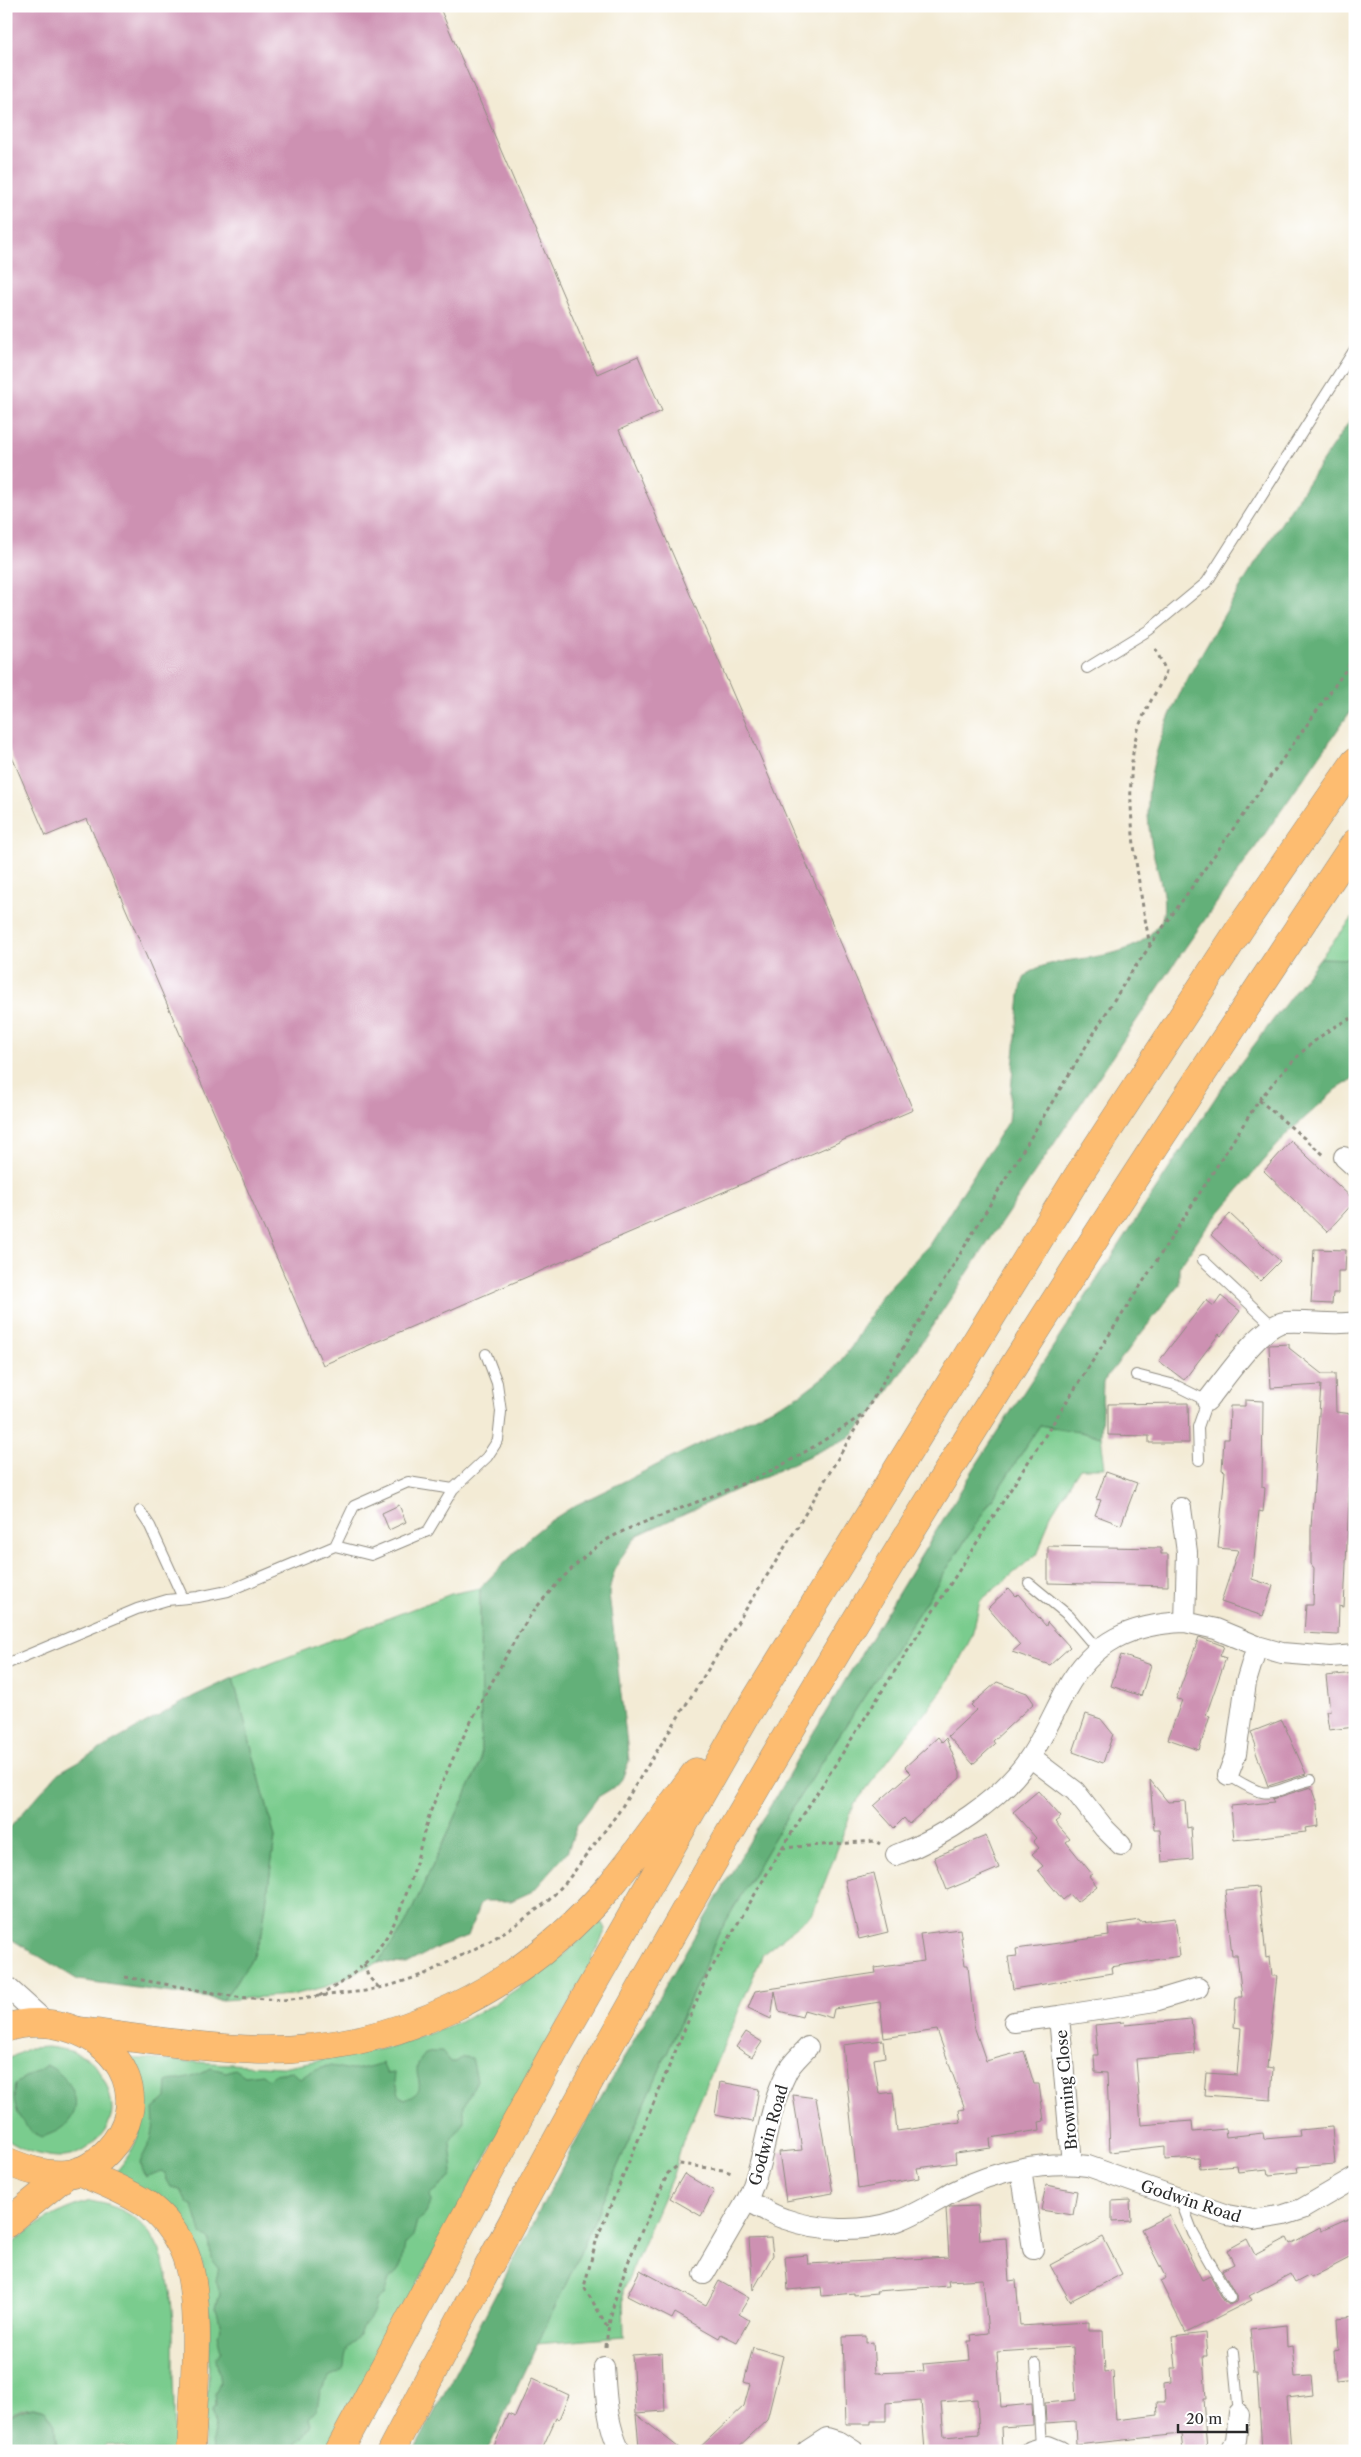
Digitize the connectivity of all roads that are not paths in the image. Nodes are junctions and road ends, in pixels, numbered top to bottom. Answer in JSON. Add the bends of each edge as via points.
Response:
{"nodes":[{"id":1,"x":1355,"y":349,"type":"edge"},
{"id":2,"x":1087,"y":668,"type":"dead end"},
{"id":3,"x":1355,"y":762,"type":"edge"},
{"id":4,"x":1355,"y":843,"type":"edge"},
{"id":5,"x":1203,"y":1260,"type":"dead end"},
{"id":6,"x":1355,"y":1322,"type":"edge"},
{"id":7,"x":1273,"y":1326,"type":"junction"},
{"id":8,"x":486,"y":1354,"type":"dead end"},
{"id":9,"x":1136,"y":1375,"type":"dead end"},
{"id":10,"x":1207,"y":1401,"type":"junction"},
{"id":11,"x":1199,"y":1460,"type":"dead end"},
{"id":12,"x":453,"y":1489,"type":"junction"},
{"id":13,"x":1181,"y":1508,"type":"dead end"},
{"id":14,"x":140,"y":1511,"type":"dead end"},
{"id":15,"x":335,"y":1546,"type":"junction"},
{"id":16,"x":1029,"y":1584,"type":"dead end"},
{"id":17,"x":183,"y":1598,"type":"junction"},
{"id":18,"x":1185,"y":1622,"type":"junction"},
{"id":19,"x":1257,"y":1646,"type":"junction"},
{"id":20,"x":1098,"y":1650,"type":"junction"},
{"id":21,"x":1355,"y":1656,"type":"edge"},
{"id":22,"x":6,"y":1664,"type":"edge"},
{"id":23,"x":744,"y":1719,"type":"junction"},
{"id":24,"x":1030,"y":1758,"type":"junction"},
{"id":25,"x":1228,"y":1775,"type":"joint"},
{"id":26,"x":1311,"y":1780,"type":"dead end"},
{"id":27,"x":1121,"y":1845,"type":"dead end"},
{"id":28,"x":896,"y":1855,"type":"road end"},
{"id":29,"x":6,"y":1986,"type":"edge"},
{"id":30,"x":1198,"y":1988,"type":"dead end"},
{"id":31,"x":1059,"y":2016,"type":"junction"},
{"id":32,"x":1014,"y":2022,"type":"dead end"},
{"id":33,"x":47,"y":2023,"type":"junction"},
{"id":34,"x":6,"y":2028,"type":"edge"},
{"id":35,"x":79,"y":2031,"type":"junction"},
{"id":36,"x":808,"y":2047,"type":"dead end"},
{"id":37,"x":6,"y":2162,"type":"edge"},
{"id":38,"x":1072,"y":2164,"type":"junction"},
{"id":39,"x":1021,"y":2170,"type":"junction"},
{"id":40,"x":72,"y":2172,"type":"junction"},
{"id":41,"x":1355,"y":2178,"type":"edge"},
{"id":42,"x":751,"y":2192,"type":"junction"},
{"id":43,"x":1180,"y":2199,"type":"junction"},
{"id":44,"x":6,"y":2224,"type":"edge"},
{"id":45,"x":1033,"y":2249,"type":"dead end"},
{"id":46,"x":704,"y":2274,"type":"dead end"},
{"id":47,"x":1230,"y":2298,"type":"dead end"},
{"id":48,"x":1233,"y":2352,"type":"dead end"},
{"id":49,"x":1036,"y":2363,"type":"dead end"},
{"id":50,"x":604,"y":2367,"type":"road end"},
{"id":51,"x":1239,"y":2414,"type":"joint"},
{"id":52,"x":1044,"y":2449,"type":"edge"},
{"id":53,"x":191,"y":2451,"type":"edge"},
{"id":54,"x":338,"y":2451,"type":"edge"},
{"id":55,"x":391,"y":2451,"type":"edge"},
{"id":56,"x":620,"y":2451,"type":"edge"},
{"id":57,"x":807,"y":2451,"type":"edge"},
{"id":58,"x":854,"y":2451,"type":"edge"},
{"id":59,"x":1231,"y":2451,"type":"edge"}],
"edges":[{"from":1,"to":2,"type":"lane","via":[[1212,576],[1195,594],[1146,632]]},
{"from":3,"to":23,"type":"main road","via":[[1241,927],[1076,1179]]},
{"from":4,"to":55,"type":"main road","via":[[1148,1152],[816,1685],[650,1975],[476,2289]]},
{"from":5,"to":7,"type":"lane"},
{"from":6,"to":7,"type":"street","via":[[1297,1321]]},
{"from":7,"to":10,"type":"street"},
{"from":8,"to":12,"type":"lane","via":[[497,1383],[501,1412],[498,1440],[487,1456]]},
{"from":9,"to":10,"type":"lane","via":[[1175,1385]]},
{"from":10,"to":11,"type":"lane","via":[[1198,1427]]},
{"from":12,"to":15,"type":"lane","via":[[428,1531],[371,1555]]},
{"from":12,"to":15,"type":"lane","via":[[408,1482],[354,1506]]},
{"from":13,"to":18,"type":"street","via":[[1187,1552]]},
{"from":14,"to":17,"type":"lane"},
{"from":15,"to":17,"type":"lane","via":[[228,1591]]},
{"from":16,"to":20,"type":"lane","via":[[1069,1616]]},
{"from":17,"to":22,"type":"lane","via":[[137,1609]]},
{"from":18,"to":19,"type":"street","via":[[1216,1629]]},
{"from":18,"to":20,"type":"street","via":[[1148,1624],[1123,1634]]},
{"from":19,"to":21,"type":"street","via":[[1306,1656]]},
{"from":19,"to":25,"type":"street","via":[[1246,1682],[1236,1754]]},
{"from":20,"to":24,"type":"street","via":[[1067,1688]]},
{"from":23,"to":35,"type":"main road","via":[[700,1767],[609,1887],[573,1925],[510,1976],[446,2012],[376,2038],[293,2049],[249,2049]]},
{"from":23,"to":54,"type":"main road","via":[[554,2052]]},
{"from":24,"to":27,"type":"street","via":[[1075,1791]]},
{"from":24,"to":28,"type":"street","via":[[1001,1790],[954,1826]]},
{"from":25,"to":26,"type":"lane","via":[[1256,1792],[1268,1794]]},
{"from":29,"to":33,"type":"street"},
{"from":30,"to":31,"type":"street","name":"Browning Close","via":[[1155,2001]]},
{"from":31,"to":32,"type":"street","name":"Browning Close"},
{"from":31,"to":38,"type":"street","name":"Browning Close"},
{"from":33,"to":34,"type":"main road","via":[[16,2024]]},
{"from":33,"to":35,"type":"main road"},
{"from":35,"to":40,"type":"main road","via":[[106,2046],[117,2060],[125,2075],[130,2099],[125,2125],[114,2144],[99,2161]]},
{"from":36,"to":42,"type":"street","name":"Godwin Road","via":[[786,2072]]},
{"from":37,"to":40,"type":"main road","via":[[47,2173]]},
{"from":38,"to":39,"type":"street","name":"Godwin Road"},
{"from":38,"to":43,"type":"street","name":"Godwin Road","via":[[1088,2166]]},
{"from":39,"to":42,"type":"street","name":"Godwin Road","via":[[980,2180],[906,2217],[875,2226],[808,2225],[783,2219]]},
{"from":39,"to":45,"type":"street"},
{"from":40,"to":44,"type":"main road"},
{"from":40,"to":53,"type":"main road","via":[[146,2204],[172,2230],[183,2249],[191,2277],[195,2316]]},
{"from":41,"to":43,"type":"street","name":"Godwin Road","via":[[1302,2209],[1264,2219],[1227,2215]]},
{"from":42,"to":46,"type":"street","name":"Godwin Road"},
{"from":43,"to":47,"type":"lane","via":[[1192,2233]]},
{"from":48,"to":51,"type":"lane"},
{"from":49,"to":52,"type":"lane"},
{"from":50,"to":56,"type":"street","via":[[607,2412],[612,2435]]},
{"from":51,"to":59,"type":"street","via":[[1236,2440]]},
{"from":57,"to":58,"type":"street","via":[[827,2438]]}]}
